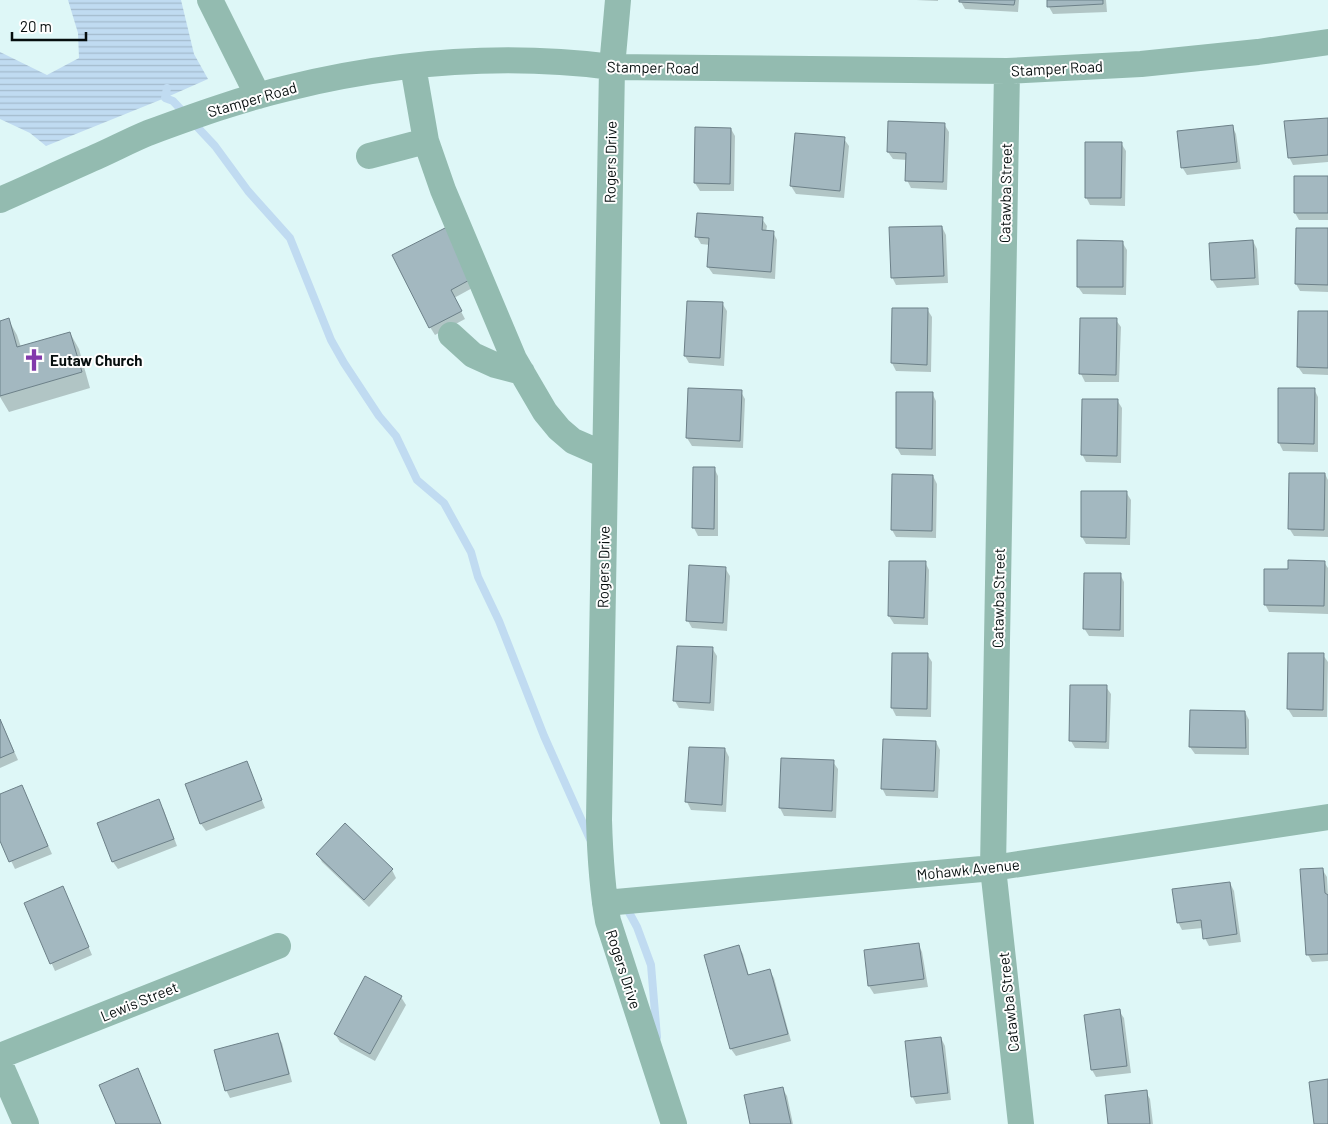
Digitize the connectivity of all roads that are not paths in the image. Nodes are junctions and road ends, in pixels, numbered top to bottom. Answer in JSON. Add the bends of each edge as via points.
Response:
{"nodes":[{"id":1,"x":210,"y":0,"type":"edge"},
{"id":2,"x":618,"y":0,"type":"edge"},
{"id":3,"x":1328,"y":42,"type":"edge"},
{"id":4,"x":412,"y":66,"type":"junction"},
{"id":5,"x":612,"y":67,"type":"junction"},
{"id":6,"x":1007,"y":71,"type":"junction"},
{"id":7,"x":258,"y":96,"type":"junction"},
{"id":8,"x":426,"y":141,"type":"junction"},
{"id":9,"x":368,"y":156,"type":"dead end"},
{"id":10,"x":0,"y":200,"type":"edge"},
{"id":11,"x":451,"y":335,"type":"dead end"},
{"id":12,"x":522,"y":372,"type":"junction"},
{"id":13,"x":605,"y":455,"type":"junction"},
{"id":14,"x":1328,"y":817,"type":"edge"},
{"id":15,"x":993,"y":868,"type":"junction"},
{"id":16,"x":605,"y":903,"type":"junction"},
{"id":17,"x":278,"y":946,"type":"dead end"},
{"id":18,"x":0,"y":1056,"type":"edge"},
{"id":19,"x":0,"y":1064,"type":"edge"},
{"id":20,"x":26,"y":1124,"type":"edge"},
{"id":21,"x":674,"y":1124,"type":"edge"},
{"id":22,"x":1021,"y":1124,"type":"edge"}],
"edges":[{"from":1,"to":7,"type":"street"},
{"from":2,"to":5,"type":"street","name":"Rogers Drive"},
{"from":3,"to":6,"type":"street","name":"Stamper Road","via":[[1141,64]]},
{"from":4,"to":5,"type":"street","name":"Stamper Road","via":[[522,60]]},
{"from":4,"to":7,"type":"street","name":"Stamper Road","via":[[362,73]]},
{"from":4,"to":8,"type":"street"},
{"from":5,"to":6,"type":"street","name":"Stamper Road"},
{"from":5,"to":13,"type":"street","name":"Rogers Drive"},
{"from":6,"to":15,"type":"street","name":"Catawba Street"},
{"from":7,"to":10,"type":"street","name":"Stamper Road","via":[[148,134]]},
{"from":8,"to":9,"type":"street"},
{"from":8,"to":12,"type":"street","via":[[443,190]]},
{"from":11,"to":12,"type":"street","via":[[473,355]]},
{"from":12,"to":13,"type":"street","via":[[559,429],[573,441]]},
{"from":13,"to":16,"type":"street","name":"Rogers Drive","via":[[599,820]]},
{"from":14,"to":15,"type":"street","name":"Mohawk Avenue"},
{"from":15,"to":16,"type":"street","name":"Mohawk Avenue"},
{"from":15,"to":22,"type":"street","name":"Catawba Street"},
{"from":16,"to":21,"type":"street","name":"Rogers Drive","via":[[608,921]]},
{"from":17,"to":18,"type":"street","name":"Lewis Street"},
{"from":19,"to":20,"type":"street"}]}
